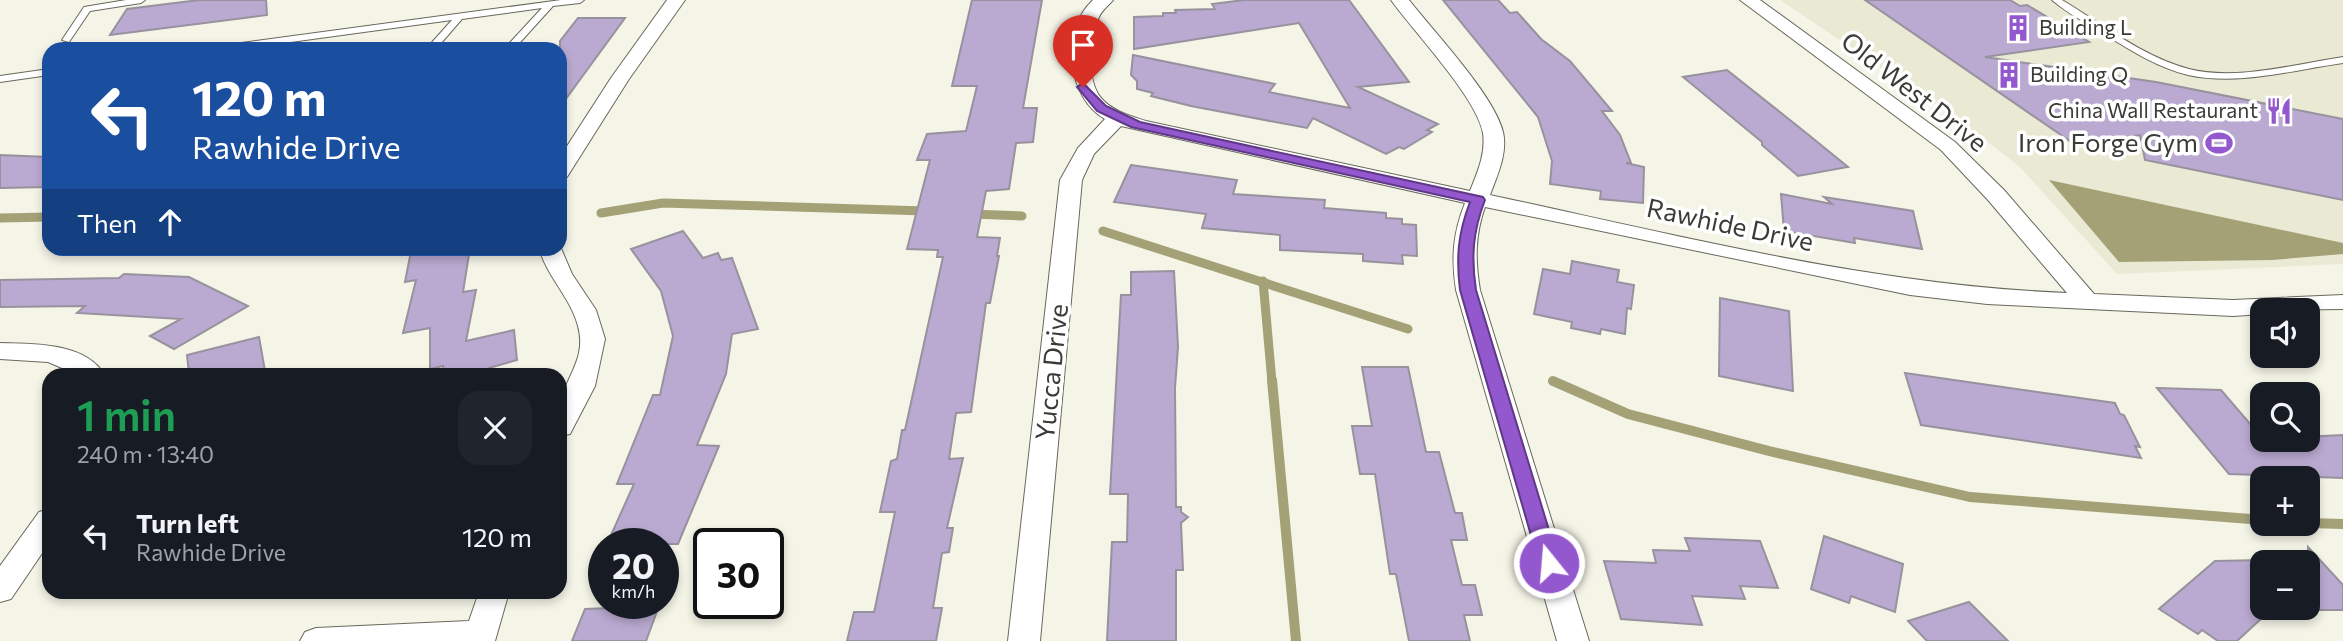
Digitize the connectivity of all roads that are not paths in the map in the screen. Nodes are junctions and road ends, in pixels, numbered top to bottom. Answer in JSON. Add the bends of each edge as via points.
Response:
{"nodes":[{"id":1,"x":141,"y":0,"type":"edge"},
{"id":2,"x":580,"y":0,"type":"edge"},
{"id":3,"x":676,"y":0,"type":"edge"},
{"id":4,"x":1104,"y":0,"type":"edge"},
{"id":5,"x":1400,"y":0,"type":"edge"},
{"id":6,"x":1749,"y":0,"type":"edge"},
{"id":7,"x":2056,"y":0,"type":"edge"},
{"id":8,"x":550,"y":4,"type":"junction"},
{"id":9,"x":460,"y":16,"type":"junction"},
{"id":10,"x":66,"y":40,"type":"dead end"},
{"id":11,"x":270,"y":42,"type":"edge"},
{"id":12,"x":437,"y":42,"type":"edge"},
{"id":13,"x":515,"y":42,"type":"edge"},
{"id":14,"x":2343,"y":60,"type":"edge"},
{"id":15,"x":42,"y":73,"type":"edge"},
{"id":16,"x":4,"y":78,"type":"edge"},
{"id":17,"x":0,"y":88,"type":"edge"},
{"id":18,"x":1117,"y":118,"type":"junction"},
{"id":19,"x":567,"y":162,"type":"edge"},
{"id":20,"x":1478,"y":200,"type":"junction"},
{"id":21,"x":554,"y":256,"type":"edge"},
{"id":22,"x":2343,"y":302,"type":"edge"},
{"id":23,"x":2088,"y":303,"type":"junction"},
{"id":24,"x":0,"y":351,"type":"edge"},
{"id":25,"x":82,"y":368,"type":"edge"},
{"id":26,"x":567,"y":414,"type":"edge"},
{"id":27,"x":42,"y":530,"type":"edge"},
{"id":28,"x":0,"y":590,"type":"edge"},
{"id":29,"x":492,"y":599,"type":"edge"},
{"id":30,"x":480,"y":637,"type":"edge"},
{"id":31,"x":316,"y":641,"type":"edge"},
{"id":32,"x":1024,"y":641,"type":"edge"},
{"id":33,"x":1573,"y":641,"type":"edge"}],
"edges":[{"from":1,"to":10,"type":"lane","via":[[87,9]]},
{"from":2,"to":8,"type":"lane"},
{"from":3,"to":19,"type":"street"},
{"from":4,"to":18,"type":"street","via":[[1089,13],[1081,73],[1092,101]]},
{"from":5,"to":20,"type":"street","via":[[1486,114],[1494,152]]},
{"from":6,"to":23,"type":"street","name":"Old West Drive","via":[[1948,146]]},
{"from":7,"to":14,"type":"lane","via":[[2165,64],[2188,72],[2227,74]]},
{"from":8,"to":9,"type":"lane"},
{"from":8,"to":13,"type":"lane"},
{"from":9,"to":11,"type":"lane"},
{"from":9,"to":12,"type":"lane"},
{"from":15,"to":16,"type":"lane"},
{"from":16,"to":17,"type":"lane"},
{"from":18,"to":20,"type":"street","name":"Rawhide Drive"},
{"from":18,"to":32,"type":"street","name":"Yucca Drive","via":[[1085,152],[1071,180]]},
{"from":20,"to":23,"type":"street","name":"Rawhide Drive","via":[[1863,280],[1987,297]]},
{"from":20,"to":33,"type":"street","via":[[1466,229],[1468,290]]},
{"from":21,"to":26,"type":"street","via":[[562,283],[585,312],[592,334],[582,385]]},
{"from":22,"to":23,"type":"street","name":"Rawhide Drive","via":[[2233,308]]},
{"from":24,"to":25,"type":"street","via":[[41,354]]},
{"from":27,"to":28,"type":"street"},
{"from":29,"to":30,"type":"street"},
{"from":30,"to":31,"type":"street"}]}
